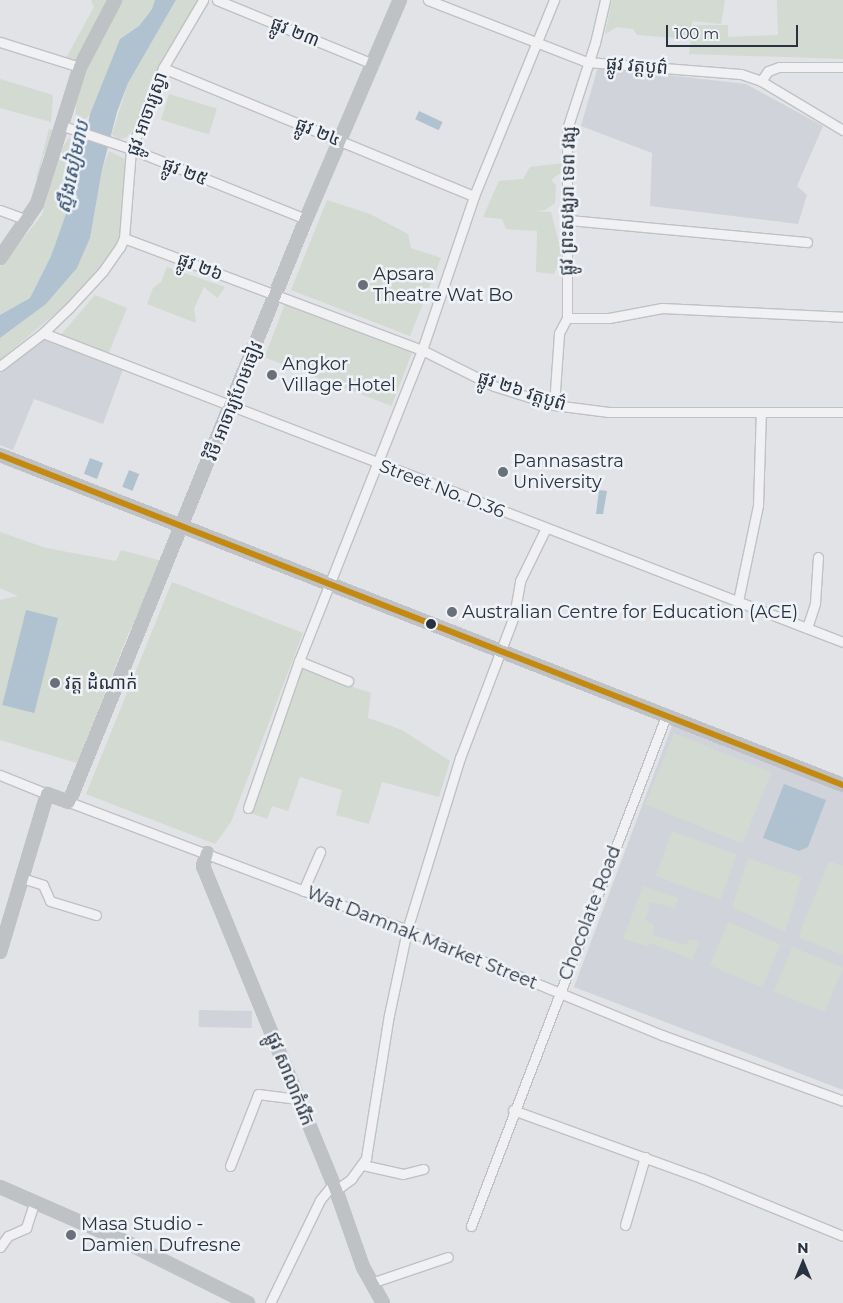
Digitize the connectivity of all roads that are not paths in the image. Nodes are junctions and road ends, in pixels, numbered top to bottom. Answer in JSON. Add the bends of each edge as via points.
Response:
{"nodes":[{"id":1,"x":115,"y":0,"type":"edge"},
{"id":2,"x":203,"y":0,"type":"edge"},
{"id":3,"x":217,"y":0,"type":"edge"},
{"id":4,"x":400,"y":0,"type":"edge"},
{"id":5,"x":428,"y":0,"type":"edge"},
{"id":6,"x":554,"y":0,"type":"edge"},
{"id":7,"x":605,"y":0,"type":"edge"},
{"id":8,"x":0,"y":42,"type":"edge"},
{"id":9,"x":537,"y":44,"type":"junction"},
{"id":10,"x":587,"y":62,"type":"junction"},
{"id":11,"x":374,"y":64,"type":"junction"},
{"id":12,"x":80,"y":67,"type":"junction"},
{"id":13,"x":843,"y":67,"type":"edge"},
{"id":14,"x":163,"y":68,"type":"junction"},
{"id":15,"x":761,"y":81,"type":"junction"},
{"id":16,"x":63,"y":126,"type":"junction"},
{"id":17,"x":843,"y":130,"type":"edge"},
{"id":18,"x":339,"y":140,"type":"junction"},
{"id":19,"x":131,"y":149,"type":"junction"},
{"id":20,"x":474,"y":196,"type":"junction"},
{"id":21,"x":0,"y":210,"type":"edge"},
{"id":22,"x":27,"y":220,"type":"junction"},
{"id":23,"x":306,"y":220,"type":"junction"},
{"id":24,"x":568,"y":220,"type":"junction"},
{"id":25,"x":124,"y":238,"type":"junction"},
{"id":26,"x":807,"y":242,"type":"dead end"},
{"id":27,"x":0,"y":258,"type":"edge"},
{"id":28,"x":276,"y":296,"type":"junction"},
{"id":29,"x":843,"y":316,"type":"edge"},
{"id":30,"x":567,"y":318,"type":"junction"},
{"id":31,"x":43,"y":333,"type":"junction"},
{"id":32,"x":422,"y":350,"type":"junction"},
{"id":33,"x":0,"y":366,"type":"edge"},
{"id":34,"x":232,"y":405,"type":"junction"},
{"id":35,"x":554,"y":405,"type":"junction"},
{"id":36,"x":761,"y":412,"type":"junction"},
{"id":37,"x":843,"y":412,"type":"edge"},
{"id":38,"x":0,"y":456,"type":"edge"},
{"id":39,"x":374,"y":463,"type":"junction"},
{"id":40,"x":183,"y":527,"type":"junction"},
{"id":41,"x":546,"y":528,"type":"junction"},
{"id":42,"x":818,"y":557,"type":"dead end"},
{"id":43,"x":329,"y":584,"type":"junction"},
{"id":44,"x":738,"y":601,"type":"junction"},
{"id":45,"x":807,"y":628,"type":"junction"},
{"id":46,"x":843,"y":642,"type":"edge"},
{"id":47,"x":501,"y":652,"type":"junction"},
{"id":48,"x":299,"y":662,"type":"junction"},
{"id":49,"x":348,"y":681,"type":"dead end"},
{"id":50,"x":666,"y":716,"type":"junction"},
{"id":51,"x":0,"y":775,"type":"edge"},
{"id":52,"x":843,"y":785,"type":"edge"},
{"id":53,"x":47,"y":794,"type":"junction"},
{"id":54,"x":69,"y":802,"type":"junction"},
{"id":55,"x":248,"y":808,"type":"dead end"},
{"id":56,"x":320,"y":852,"type":"dead end"},
{"id":57,"x":207,"y":853,"type":"junction"},
{"id":58,"x":22,"y":878,"type":"junction"},
{"id":59,"x":303,"y":891,"type":"junction"},
{"id":60,"x":96,"y":915,"type":"dead end"},
{"id":61,"x":407,"y":930,"type":"junction"},
{"id":62,"x":0,"y":951,"type":"edge"},
{"id":63,"x":559,"y":993,"type":"junction"},
{"id":64,"x":298,"y":1099,"type":"junction"},
{"id":65,"x":843,"y":1101,"type":"edge"},
{"id":66,"x":513,"y":1110,"type":"junction"},
{"id":67,"x":645,"y":1158,"type":"junction"},
{"id":68,"x":363,"y":1165,"type":"junction"},
{"id":69,"x":230,"y":1166,"type":"dead end"},
{"id":70,"x":423,"y":1169,"type":"dead end"},
{"id":71,"x":0,"y":1187,"type":"edge"},
{"id":72,"x":334,"y":1188,"type":"junction"},
{"id":73,"x":35,"y":1202,"type":"junction"},
{"id":74,"x":625,"y":1225,"type":"dead end"},
{"id":75,"x":471,"y":1226,"type":"dead end"},
{"id":76,"x":843,"y":1236,"type":"edge"},
{"id":77,"x":0,"y":1247,"type":"edge"},
{"id":78,"x":448,"y":1257,"type":"dead end"},
{"id":79,"x":372,"y":1283,"type":"junction"},
{"id":80,"x":248,"y":1303,"type":"edge"},
{"id":81,"x":270,"y":1303,"type":"edge"},
{"id":82,"x":383,"y":1303,"type":"edge"}],
"edges":[{"from":1,"to":12,"type":"street"},
{"from":2,"to":14,"type":"street","name":"ផ្លូវ អាចារ្យស្វា"},
{"from":3,"to":11,"type":"street","name":"ផ្លូវ ២៣"},
{"from":4,"to":11,"type":"street","name":"វិថី អាចារ្យហែមចៀវ"},
{"from":5,"to":9,"type":"street","name":"ផ្លូវ វត្តបូព៌"},
{"from":6,"to":9,"type":"street"},
{"from":7,"to":10,"type":"street","name":"ផ្លូវ ព្រះសង្ឃរា ទេព វង្ស"},
{"from":8,"to":12,"type":"street"},
{"from":9,"to":10,"type":"street","name":"ផ្លូវ វត្តបូព៌"},
{"from":9,"to":20,"type":"street"},
{"from":10,"to":15,"type":"street","name":"ផ្លូវ វត្តបូព៌","via":[[741,74]]},
{"from":10,"to":24,"type":"street","name":"ផ្លូវ ព្រះសង្ឃរា ទេព វង្ស","via":[[567,129]]},
{"from":11,"to":18,"type":"street","name":"វិថី អាចារ្យហែមចៀវ"},
{"from":12,"to":16,"type":"street"},
{"from":13,"to":15,"type":"street","via":[[779,67],[768,70]]},
{"from":14,"to":18,"type":"street","name":"ផ្លូវ ២៤"},
{"from":14,"to":19,"type":"street","name":"ផ្លូវ អាចារ្យស្វា"},
{"from":15,"to":17,"type":"street","name":"ផ្លូវ វត្តបូព៌"},
{"from":16,"to":19,"type":"street","name":"ផ្លូវ ២៥"},
{"from":16,"to":22,"type":"street","via":[[37,204]]},
{"from":18,"to":20,"type":"street","name":"ផ្លូវ ២៤"},
{"from":18,"to":23,"type":"street","name":"វិថី អាចារ្យហែមចៀវ"},
{"from":19,"to":23,"type":"street","name":"ផ្លូវ ២៥"},
{"from":19,"to":25,"type":"street","name":"ផ្លូវ អាចារ្យស្វា"},
{"from":20,"to":32,"type":"street"},
{"from":21,"to":22,"type":"street"},
{"from":22,"to":27,"type":"street"},
{"from":23,"to":28,"type":"street","name":"វិថី អាចារ្យហែមចៀវ"},
{"from":24,"to":26,"type":"street"},
{"from":24,"to":30,"type":"street","name":"ផ្លូវ ព្រះសង្ឃរា ទេព វង្ស"},
{"from":25,"to":28,"type":"street","name":"ផ្លូវ ២៦"},
{"from":25,"to":31,"type":"street","name":"ផ្លូវ អាចារ្យស្វា","via":[[104,271]]},
{"from":28,"to":32,"type":"street","name":"ផ្លូវ ២៦ វត្តបូព៌"},
{"from":28,"to":34,"type":"street","name":"វិថី អាចារ្យហែមចៀវ"},
{"from":29,"to":30,"type":"street","via":[[662,308],[609,318]]},
{"from":30,"to":35,"type":"street","name":"ផ្លូវ ព្រះសង្ឃរា ទេព វង្ស","via":[[559,333]]},
{"from":31,"to":33,"type":"street","name":"ផ្លូវ អាចារ្យស្វា"},
{"from":31,"to":34,"type":"street","name":"Street No. D.36"},
{"from":32,"to":35,"type":"street","name":"ផ្លូវ ២៦ វត្តបូព៌","via":[[494,386]]},
{"from":32,"to":39,"type":"street"},
{"from":34,"to":39,"type":"street","name":"Street No. D.36"},
{"from":34,"to":40,"type":"street","name":"វិថី អាចារ្យហែមចៀវ"},
{"from":35,"to":36,"type":"street","name":"ផ្លូវ ២៦ វត្តបូព៌","via":[[609,412]]},
{"from":36,"to":37,"type":"street","name":"ផ្លូវ ២៦ វត្តបូព៌"},
{"from":36,"to":44,"type":"street","via":[[758,506]]},
{"from":38,"to":40,"type":"street"},
{"from":39,"to":41,"type":"street","name":"Street No. D.36"},
{"from":39,"to":43,"type":"street"},
{"from":40,"to":43,"type":"street"},
{"from":40,"to":54,"type":"street","name":"វិថី អាចារ្យហែមចៀវ"},
{"from":41,"to":44,"type":"street","name":"Street No. D.36"},
{"from":41,"to":47,"type":"street","via":[[520,582],[514,616]]},
{"from":42,"to":45,"type":"street","via":[[815,603]]},
{"from":43,"to":47,"type":"street"},
{"from":43,"to":48,"type":"street"},
{"from":44,"to":45,"type":"street","name":"Street No. D.36"},
{"from":45,"to":46,"type":"street","name":"Street No. D.36"},
{"from":47,"to":50,"type":"street"},
{"from":47,"to":61,"type":"street","via":[[460,758]]},
{"from":48,"to":49,"type":"street"},
{"from":48,"to":55,"type":"street"},
{"from":50,"to":52,"type":"street"},
{"from":50,"to":63,"type":"street","name":"Chocolate Road"},
{"from":51,"to":53,"type":"street","name":"Wat Damnak Market Street"},
{"from":53,"to":54,"type":"street","name":"Wat Damnak Market Street"},
{"from":53,"to":58,"type":"street"},
{"from":54,"to":57,"type":"street","name":"Wat Damnak Market Street"},
{"from":56,"to":59,"type":"street"},
{"from":57,"to":59,"type":"street","name":"Wat Damnak Market Street"},
{"from":57,"to":64,"type":"street","name":"ផ្លូវ សាលាកំរើក","via":[[203,866]]},
{"from":58,"to":60,"type":"street","via":[[43,885],[50,901]]},
{"from":58,"to":62,"type":"street"},
{"from":59,"to":61,"type":"street","name":"Wat Damnak Market Street"},
{"from":61,"to":63,"type":"street","name":"Wat Damnak Market Street"},
{"from":61,"to":68,"type":"street"},
{"from":63,"to":65,"type":"street","name":"Wat Damnak Market Street"},
{"from":63,"to":66,"type":"street","name":"Chocolate Road"},
{"from":64,"to":69,"type":"street","via":[[258,1094]]},
{"from":64,"to":72,"type":"street","name":"ផ្លូវ សាលាកំរើក"},
{"from":66,"to":67,"type":"street"},
{"from":66,"to":75,"type":"street","name":"Chocolate Road"},
{"from":67,"to":74,"type":"street"},
{"from":67,"to":76,"type":"street"},
{"from":68,"to":70,"type":"street","via":[[403,1174]]},
{"from":68,"to":72,"type":"street"},
{"from":71,"to":73,"type":"street"},
{"from":72,"to":79,"type":"street","name":"ផ្លូវ សាលាកំរើក"},
{"from":72,"to":81,"type":"street","via":[[320,1200]]},
{"from":73,"to":77,"type":"street","via":[[26,1228],[8,1236]]},
{"from":73,"to":80,"type":"street"},
{"from":78,"to":79,"type":"street"},
{"from":79,"to":82,"type":"street","name":"ផ្លូវ សាលាកំរើក"}]}
